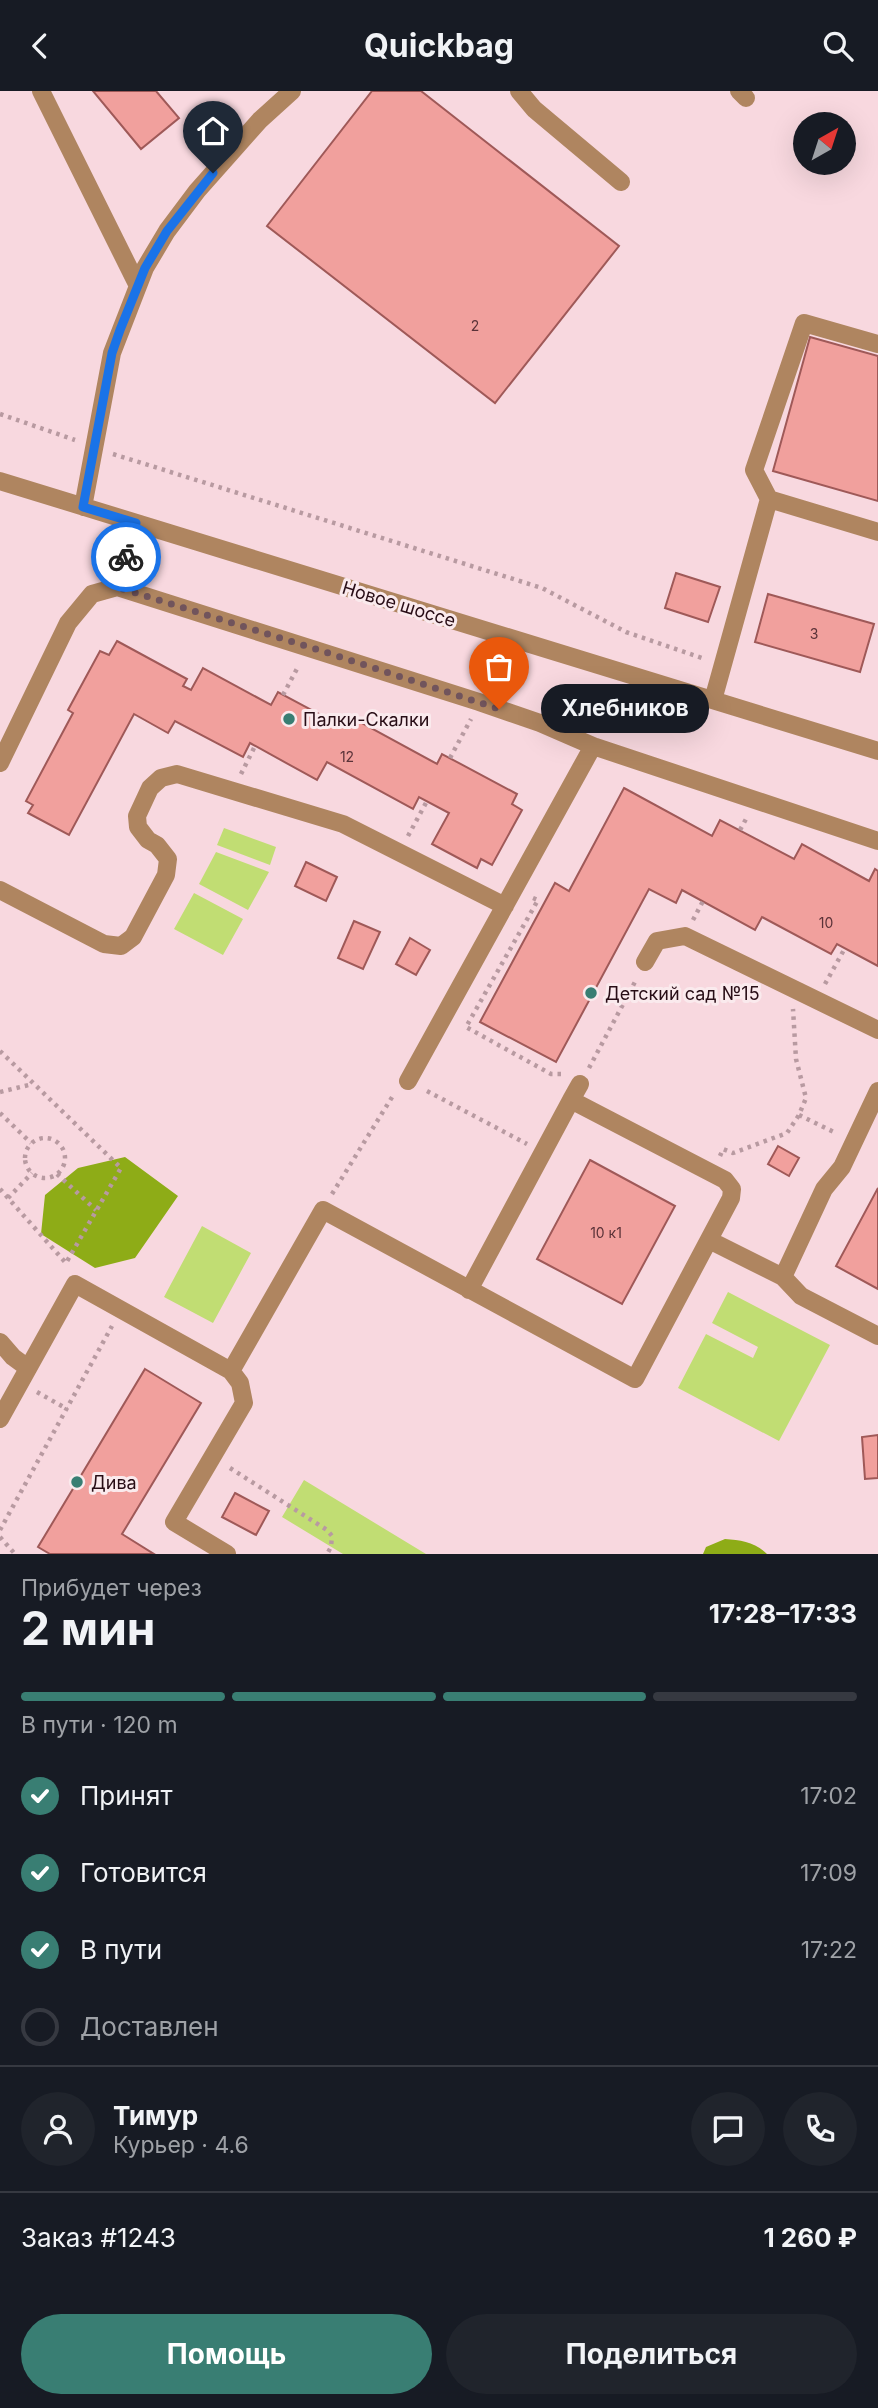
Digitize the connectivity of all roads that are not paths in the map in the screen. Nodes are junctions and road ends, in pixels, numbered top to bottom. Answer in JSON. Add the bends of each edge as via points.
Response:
{"nodes":[{"id":1,"x":41,"y":91,"type":"edge"},
{"id":2,"x":292,"y":91,"type":"edge"},
{"id":3,"x":519,"y":91,"type":"edge"},
{"id":4,"x":621,"y":182,"type":"dead end"},
{"id":5,"x":138,"y":286,"type":"junction"},
{"id":6,"x":878,"y":344,"type":"edge"},
{"id":7,"x":0,"y":481,"type":"edge"},
{"id":8,"x":769,"y":499,"type":"junction"},
{"id":9,"x":83,"y":507,"type":"junction"},
{"id":10,"x":136,"y":523,"type":"junction"},
{"id":11,"x":878,"y":532,"type":"edge"},
{"id":12,"x":117,"y":587,"type":"junction"},
{"id":13,"x":713,"y":700,"type":"junction"},
{"id":14,"x":593,"y":746,"type":"junction"},
{"id":15,"x":878,"y":751,"type":"edge"},
{"id":16,"x":0,"y":763,"type":"edge"},
{"id":17,"x":878,"y":841,"type":"edge"},
{"id":18,"x":0,"y":890,"type":"edge"},
{"id":19,"x":505,"y":906,"type":"junction"},
{"id":20,"x":645,"y":962,"type":"road end"},
{"id":21,"x":878,"y":1031,"type":"edge"},
{"id":22,"x":582,"y":1079,"type":"road end"},
{"id":23,"x":408,"y":1081,"type":"road end"},
{"id":24,"x":878,"y":1091,"type":"edge"},
{"id":25,"x":571,"y":1100,"type":"junction"},
{"id":26,"x":709,"y":1240,"type":"junction"},
{"id":27,"x":783,"y":1277,"type":"junction"},
{"id":28,"x":469,"y":1290,"type":"junction"},
{"id":29,"x":878,"y":1336,"type":"edge"},
{"id":30,"x":0,"y":1342,"type":"edge"},
{"id":31,"x":231,"y":1371,"type":"junction"},
{"id":32,"x":24,"y":1375,"type":"junction"},
{"id":33,"x":0,"y":1419,"type":"edge"},
{"id":34,"x":227,"y":1554,"type":"edge"}],
"edges":[{"from":1,"to":5,"type":"street"},
{"from":2,"to":5,"type":"street","via":[[197,191],[167,231]]},
{"from":3,"to":4,"type":"street"},
{"from":5,"to":9,"type":"street","via":[[112,353]]},
{"from":6,"to":8,"type":"street","via":[[804,323],[754,470]]},
{"from":7,"to":9,"type":"street","name":"Новое шоссе"},
{"from":8,"to":11,"type":"street"},
{"from":8,"to":13,"type":"street"},
{"from":9,"to":10,"type":"street","name":"Новое шоссе"},
{"from":10,"to":12,"type":"street"},
{"from":10,"to":13,"type":"street","name":"Новое шоссе"},
{"from":12,"to":14,"type":"street","via":[[479,702]]},
{"from":12,"to":16,"type":"street","via":[[92,594],[68,623]]},
{"from":13,"to":15,"type":"street","name":"Новое шоссе"},
{"from":14,"to":17,"type":"street"},
{"from":14,"to":19,"type":"street"},
{"from":18,"to":19,"type":"street","via":[[104,944],[121,946],[133,937],[166,875],[167,859],[138,827],[137,816],[150,788],[161,778],[177,774],[343,824]]},
{"from":19,"to":23,"type":"street"},
{"from":20,"to":21,"type":"street","via":[[657,941],[685,936]]},
{"from":22,"to":25,"type":"street"},
{"from":24,"to":27,"type":"street","via":[[842,1167],[824,1189]]},
{"from":25,"to":26,"type":"street","via":[[725,1180],[732,1189],[731,1198]]},
{"from":25,"to":28,"type":"street"},
{"from":26,"to":27,"type":"street"},
{"from":26,"to":28,"type":"street","via":[[635,1379]]},
{"from":27,"to":29,"type":"street","via":[[801,1296]]},
{"from":28,"to":31,"type":"street","via":[[323,1210]]},
{"from":30,"to":32,"type":"street"},
{"from":31,"to":32,"type":"street","via":[[75,1284]]},
{"from":31,"to":34,"type":"street","via":[[240,1383],[244,1403],[174,1523]]},
{"from":32,"to":33,"type":"street"}]}
